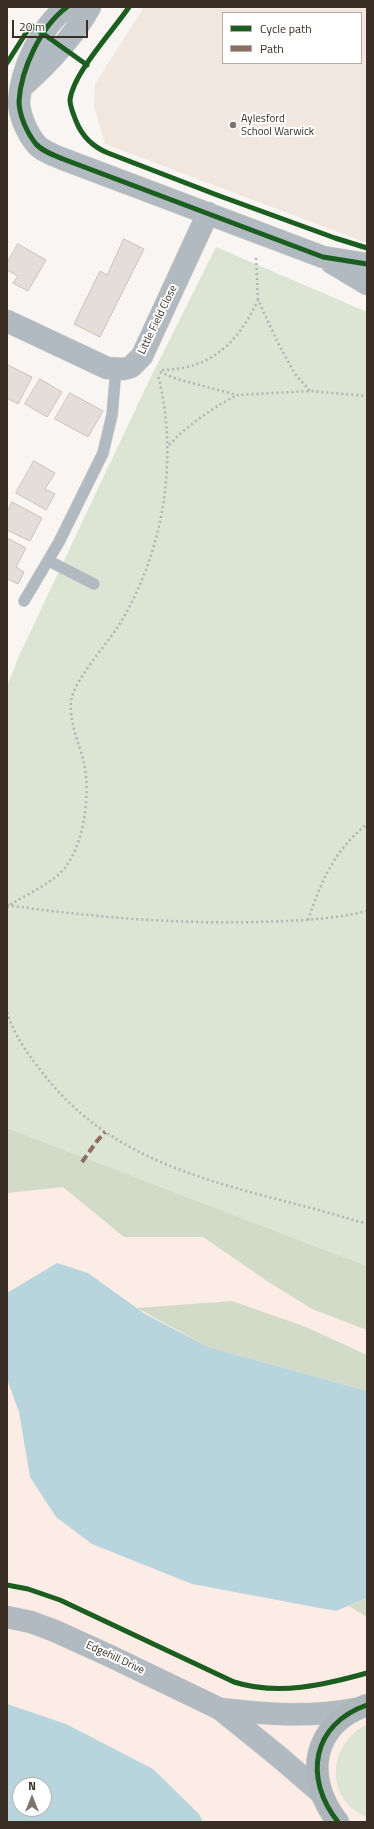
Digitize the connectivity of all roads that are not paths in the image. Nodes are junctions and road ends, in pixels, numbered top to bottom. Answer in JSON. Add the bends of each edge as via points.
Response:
{"nodes":[{"id":1,"x":67,"y":7,"type":"edge"},
{"id":2,"x":90,"y":7,"type":"edge"},
{"id":3,"x":22,"y":87,"type":"junction"},
{"id":4,"x":14,"y":115,"type":"edge"},
{"id":5,"x":208,"y":213,"type":"junction"},
{"id":6,"x":323,"y":256,"type":"junction"},
{"id":7,"x":367,"y":264,"type":"edge"},
{"id":8,"x":367,"y":284,"type":"edge"},
{"id":9,"x":7,"y":321,"type":"edge"},
{"id":10,"x":116,"y":369,"type":"junction"},
{"id":11,"x":49,"y":561,"type":"junction"},
{"id":12,"x":94,"y":584,"type":"dead end"},
{"id":13,"x":24,"y":601,"type":"dead end"},
{"id":14,"x":7,"y":1617,"type":"edge"},
{"id":15,"x":361,"y":1707,"type":"edge"},
{"id":16,"x":220,"y":1709,"type":"junction"},
{"id":17,"x":321,"y":1793,"type":"junction"},
{"id":18,"x":338,"y":1822,"type":"edge"}],
"edges":[{"from":1,"to":3,"type":"street","via":[[50,23],[32,51]]},
{"from":2,"to":3,"type":"street","via":[[50,62]]},
{"from":3,"to":4,"type":"street"},
{"from":4,"to":5,"type":"street","via":[[36,145],[48,153]]},
{"from":5,"to":6,"type":"street"},
{"from":5,"to":10,"type":"street","name":"Little Field Close","via":[[142,356],[131,367]]},
{"from":6,"to":7,"type":"street"},
{"from":6,"to":8,"type":"street"},
{"from":9,"to":10,"type":"street","name":"Little Field Close","via":[[98,366]]},
{"from":10,"to":11,"type":"lane","via":[[112,415],[103,453]]},
{"from":11,"to":12,"type":"lane"},
{"from":11,"to":13,"type":"lane"},
{"from":14,"to":16,"type":"street","name":"Edgehill Drive","via":[[55,1630]]},
{"from":15,"to":16,"type":"street","name":"Edgehill Drive","via":[[329,1714],[278,1715]]},
{"from":15,"to":17,"type":"highway","via":[[334,1724],[321,1744],[317,1767]]},
{"from":16,"to":17,"type":"street","name":"Edgehill Drive"},
{"from":17,"to":18,"type":"highway"}]}
